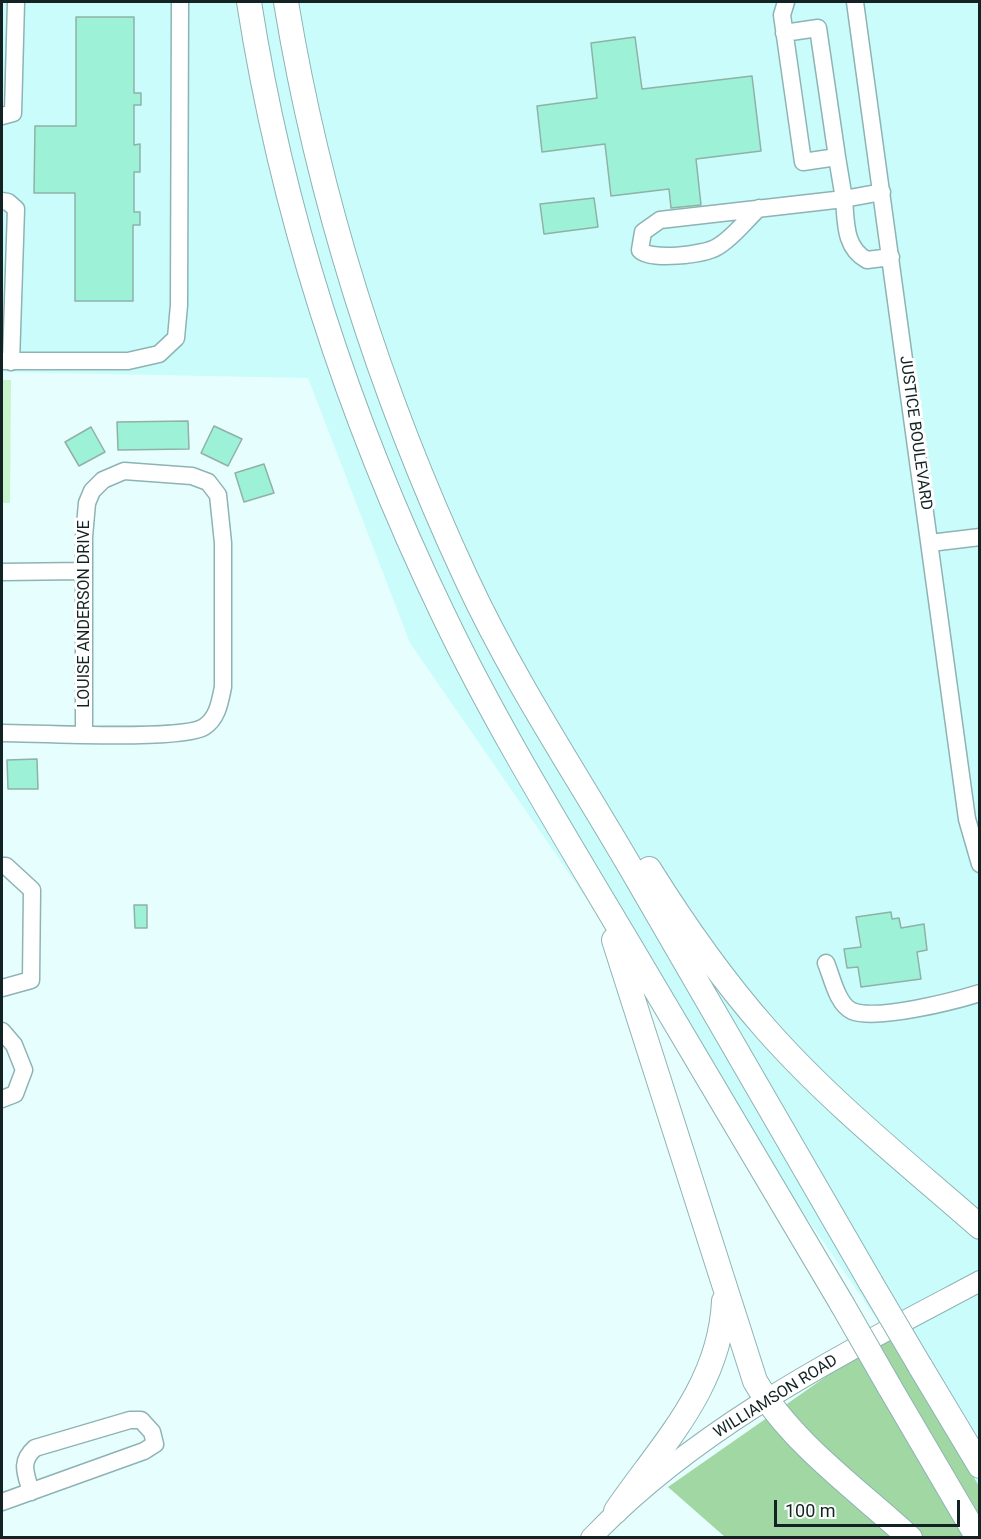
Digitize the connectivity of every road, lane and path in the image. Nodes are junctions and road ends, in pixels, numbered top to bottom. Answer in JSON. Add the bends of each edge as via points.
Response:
{"nodes":[{"id":1,"x":16,"y":2,"type":"edge"},
{"id":2,"x":180,"y":2,"type":"edge"},
{"id":3,"x":249,"y":2,"type":"edge"},
{"id":4,"x":286,"y":2,"type":"edge"},
{"id":5,"x":786,"y":2,"type":"edge"},
{"id":6,"x":855,"y":2,"type":"edge"},
{"id":7,"x":784,"y":33,"type":"junction"},
{"id":8,"x":2,"y":115,"type":"edge"},
{"id":9,"x":837,"y":157,"type":"junction"},
{"id":10,"x":882,"y":192,"type":"junction"},
{"id":11,"x":844,"y":199,"type":"junction"},
{"id":12,"x":2,"y":201,"type":"edge"},
{"id":13,"x":759,"y":208,"type":"junction"},
{"id":14,"x":891,"y":257,"type":"junction"},
{"id":15,"x":6,"y":362,"type":"edge"},
{"id":16,"x":980,"y":537,"type":"edge"},
{"id":17,"x":930,"y":543,"type":"junction"},
{"id":18,"x":84,"y":571,"type":"junction"},
{"id":19,"x":2,"y":572,"type":"edge"},
{"id":20,"x":521,"y":685,"type":"junction"},
{"id":21,"x":2,"y":733,"type":"edge"},
{"id":22,"x":84,"y":734,"type":"junction"},
{"id":23,"x":980,"y":864,"type":"edge"},
{"id":24,"x":2,"y":866,"type":"edge"},
{"id":25,"x":594,"y":886,"type":"junction"},
{"id":26,"x":826,"y":963,"type":"dead end"},
{"id":27,"x":2,"y":988,"type":"edge"},
{"id":28,"x":980,"y":993,"type":"edge"},
{"id":29,"x":2,"y":1031,"type":"edge"},
{"id":30,"x":2,"y":1099,"type":"edge"},
{"id":31,"x":980,"y":1227,"type":"edge"},
{"id":32,"x":980,"y":1281,"type":"edge"},
{"id":33,"x":724,"y":1287,"type":"junction"},
{"id":34,"x":766,"y":1399,"type":"junction"},
{"id":35,"x":980,"y":1466,"type":"edge"},
{"id":36,"x":31,"y":1492,"type":"junction"},
{"id":37,"x":2,"y":1502,"type":"edge"},
{"id":38,"x":616,"y":1511,"type":"junction"},
{"id":39,"x":591,"y":1538,"type":"edge"},
{"id":40,"x":910,"y":1538,"type":"edge"},
{"id":41,"x":978,"y":1538,"type":"edge"}],
"edges":[{"from":1,"to":8,"type":"street","via":[[16,97],[13,113]]},
{"from":2,"to":15,"type":"street","via":[[176,338],[159,354],[128,361]]},
{"from":3,"to":25,"type":"highway","via":[[280,162],[303,249],[384,482],[469,666]]},
{"from":4,"to":20,"type":"highway","via":[[316,153],[370,340],[417,467]]},
{"from":5,"to":7,"type":"street","via":[[782,15]]},
{"from":6,"to":10,"type":"street","name":"JUSTICE BOULEVARD"},
{"from":7,"to":9,"type":"street","via":[[803,162]]},
{"from":7,"to":9,"type":"street","via":[[818,28]]},
{"from":9,"to":11,"type":"street"},
{"from":10,"to":11,"type":"street"},
{"from":10,"to":14,"type":"street","name":"JUSTICE BOULEVARD"},
{"from":11,"to":13,"type":"street"},
{"from":11,"to":14,"type":"street","via":[[852,247],[867,260]]},
{"from":12,"to":15,"type":"street","via":[[16,209]]},
{"from":13,"to":13,"type":"street","via":[[660,220],[643,232],[640,250],[649,257],[660,257],[716,249]]},
{"from":14,"to":17,"type":"street","name":"JUSTICE BOULEVARD"},
{"from":16,"to":17,"type":"street"},
{"from":17,"to":23,"type":"street","name":"JUSTICE BOULEVARD","via":[[967,819]]},
{"from":18,"to":19,"type":"street"},
{"from":18,"to":22,"type":"street","name":"LOUISE ANDERSON DRIVE"},
{"from":18,"to":22,"type":"street","name":"LOUISE ANDERSON DRIVE","via":[[87,503],[103,480],[124,471],[192,476],[208,482],[218,495],[223,543],[223,687],[214,717],[203,728],[178,734]]},
{"from":20,"to":31,"type":"highway","via":[[597,785],[690,934],[766,1029],[827,1090]]},
{"from":20,"to":35,"type":"highway","bridge":true},
{"from":21,"to":22,"type":"street","name":"LOUISE ANDERSON DRIVE"},
{"from":24,"to":27,"type":"street","via":[[32,890],[32,902],[31,980]]},
{"from":25,"to":33,"type":"highway","via":[[639,1011]]},
{"from":25,"to":41,"type":"highway","bridge":true},
{"from":26,"to":28,"type":"street","via":[[840,1000],[852,1011],[882,1013],[918,1008]]},
{"from":29,"to":30,"type":"street","via":[[14,1045],[24,1070],[15,1094]]},
{"from":32,"to":34,"type":"main road","name":"WILLIAMSON ROAD"},
{"from":33,"to":34,"type":"highway","via":[[748,1362]]},
{"from":33,"to":38,"type":"highway","via":[[719,1345],[701,1390]]},
{"from":34,"to":38,"type":"main road","name":"WILLIAMSON ROAD","via":[[654,1478]]},
{"from":34,"to":40,"type":"highway","via":[[793,1432]]},
{"from":36,"to":36,"type":"street","via":[[144,1451],[155,1444],[152,1432],[141,1420],[130,1420],[34,1448],[25,1456],[24,1466]]},
{"from":36,"to":37,"type":"street"},
{"from":38,"to":39,"type":"main road","name":"WILLIAMSON ROAD"}]}
